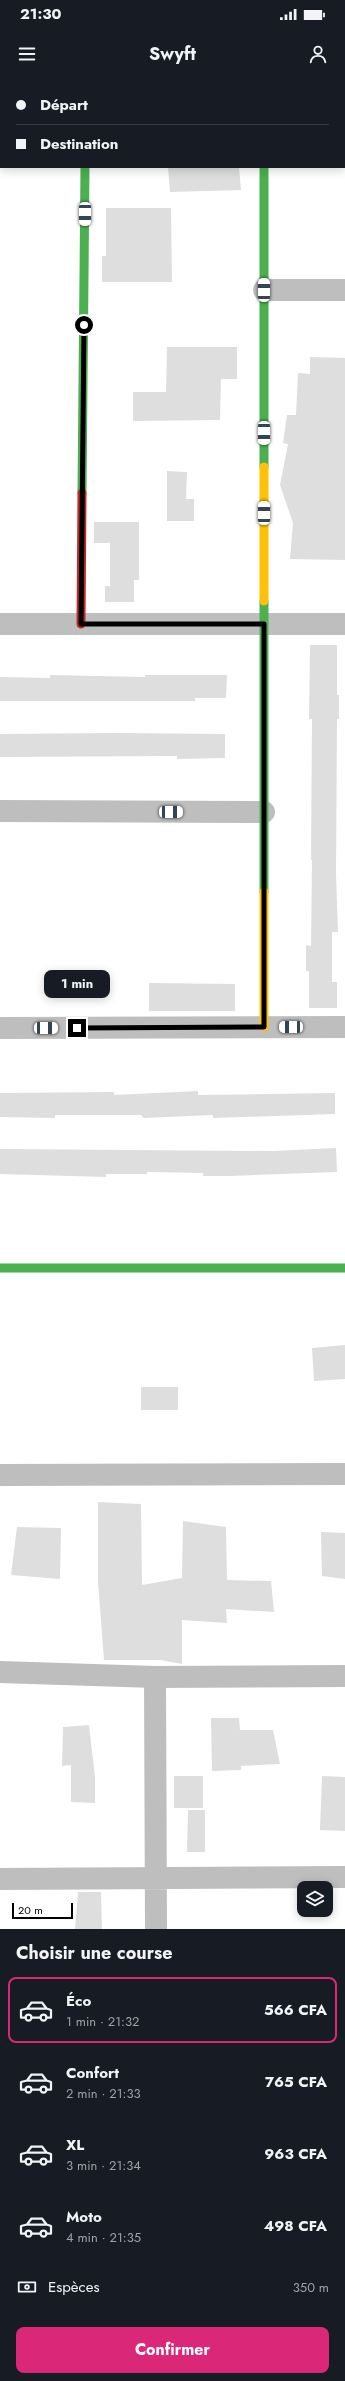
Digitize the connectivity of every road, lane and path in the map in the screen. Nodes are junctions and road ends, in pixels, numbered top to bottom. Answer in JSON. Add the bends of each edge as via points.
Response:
{"nodes":[{"id":1,"x":85,"y":168,"type":"edge"},
{"id":2,"x":264,"y":168,"type":"edge"},
{"id":3,"x":264,"y":290,"type":"junction"},
{"id":4,"x":345,"y":290,"type":"edge"},
{"id":5,"x":0,"y":624,"type":"edge"},
{"id":6,"x":81,"y":624,"type":"junction"},
{"id":7,"x":264,"y":624,"type":"junction"},
{"id":8,"x":345,"y":624,"type":"edge"},
{"id":9,"x":0,"y":811,"type":"edge"},
{"id":10,"x":264,"y":812,"type":"junction"},
{"id":11,"x":264,"y":1027,"type":"junction"},
{"id":12,"x":345,"y":1027,"type":"edge"},
{"id":13,"x":0,"y":1028,"type":"edge"},
{"id":14,"x":0,"y":1268,"type":"edge"},
{"id":15,"x":345,"y":1268,"type":"edge"},
{"id":16,"x":345,"y":1474,"type":"edge"},
{"id":17,"x":0,"y":1475,"type":"edge"},
{"id":18,"x":0,"y":1672,"type":"edge"},
{"id":19,"x":345,"y":1676,"type":"edge"},
{"id":20,"x":155,"y":1677,"type":"junction"},
{"id":21,"x":156,"y":1877,"type":"junction"},
{"id":22,"x":345,"y":1877,"type":"edge"},
{"id":23,"x":0,"y":1879,"type":"edge"},
{"id":24,"x":156,"y":1929,"type":"edge"}],
"edges":[{"from":1,"to":6,"type":"street"},
{"from":2,"to":3,"type":"street"},
{"from":3,"to":4,"type":"street"},
{"from":3,"to":7,"type":"street"},
{"from":5,"to":6,"type":"street"},
{"from":6,"to":7,"type":"street"},
{"from":7,"to":8,"type":"street"},
{"from":7,"to":10,"type":"street"},
{"from":9,"to":10,"type":"street"},
{"from":10,"to":11,"type":"street"},
{"from":11,"to":12,"type":"street"},
{"from":11,"to":13,"type":"street"},
{"from":14,"to":15,"type":"street"},
{"from":16,"to":17,"type":"street"},
{"from":18,"to":20,"type":"street"},
{"from":19,"to":20,"type":"street"},
{"from":20,"to":21,"type":"street"},
{"from":21,"to":22,"type":"street"},
{"from":21,"to":23,"type":"street"},
{"from":21,"to":24,"type":"street"}]}
